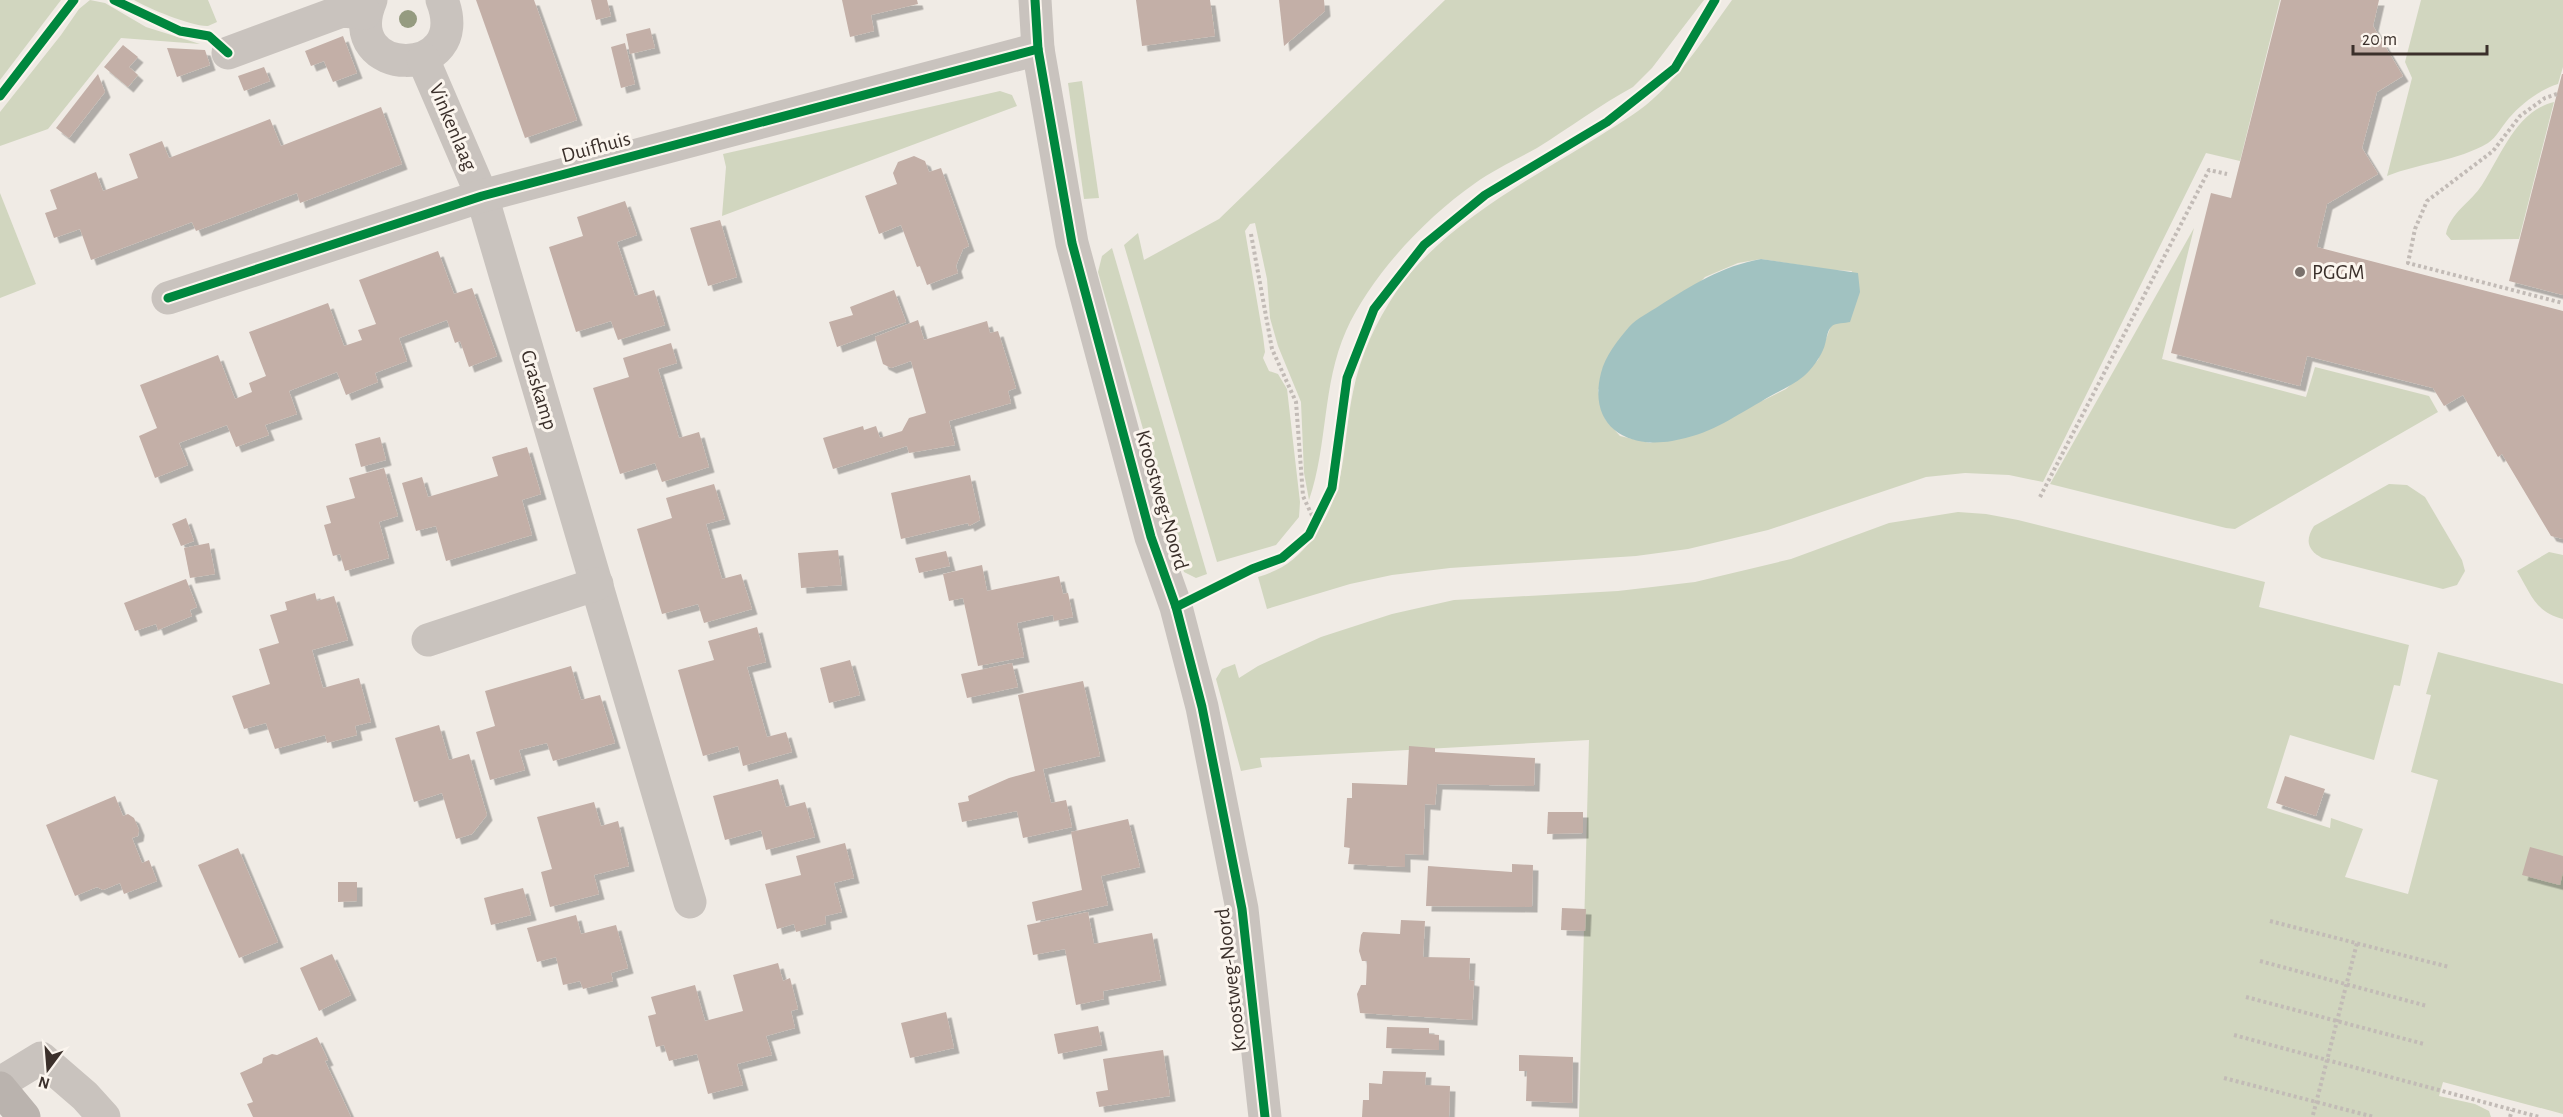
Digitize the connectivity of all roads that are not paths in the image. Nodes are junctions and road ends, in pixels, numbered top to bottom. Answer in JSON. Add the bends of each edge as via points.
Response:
{"nodes":[{"id":1,"x":442,"y":0,"type":"edge"},
{"id":2,"x":1035,"y":0,"type":"edge"},
{"id":3,"x":368,"y":7,"type":"edge"},
{"id":4,"x":1038,"y":49,"type":"junction"},
{"id":5,"x":228,"y":53,"type":"dead end"},
{"id":6,"x":423,"y":59,"type":"junction"},
{"id":7,"x":482,"y":196,"type":"junction"},
{"id":8,"x":168,"y":298,"type":"dead end"},
{"id":9,"x":597,"y":584,"type":"junction"},
{"id":10,"x":428,"y":639,"type":"dead end"},
{"id":11,"x":690,"y":902,"type":"dead end"},
{"id":12,"x":0,"y":1083,"type":"edge"},
{"id":13,"x":0,"y":1088,"type":"edge"},
{"id":14,"x":24,"y":1117,"type":"edge"},
{"id":15,"x":104,"y":1117,"type":"edge"},
{"id":16,"x":1265,"y":1117,"type":"edge"}],
"edges":[{"from":1,"to":6,"type":"street","name":"Vinkenlaag","via":[[447,27],[435,50]]},
{"from":2,"to":4,"type":"street","name":"Kroostweg-Noord"},
{"from":3,"to":5,"type":"street","name":"Vinkenlaag","via":[[342,11]]},
{"from":3,"to":6,"type":"street","name":"Vinkenlaag","via":[[365,26],[369,38],[386,57],[398,62]]},
{"from":4,"to":7,"type":"street","name":"Duifhuis"},
{"from":4,"to":16,"type":"street","name":"Kroostweg-Noord","via":[[1072,243],[1150,537],[1176,607],[1202,707],[1242,909]]},
{"from":6,"to":7,"type":"street","name":"Vinkenlaag"},
{"from":7,"to":8,"type":"street","name":"Duifhuis"},
{"from":7,"to":9,"type":"street","name":"Graskamp"},
{"from":9,"to":10,"type":"street"},
{"from":9,"to":11,"type":"street","name":"Graskamp"},
{"from":12,"to":15,"type":"street","via":[[41,1058]]},
{"from":13,"to":14,"type":"main road"}]}
